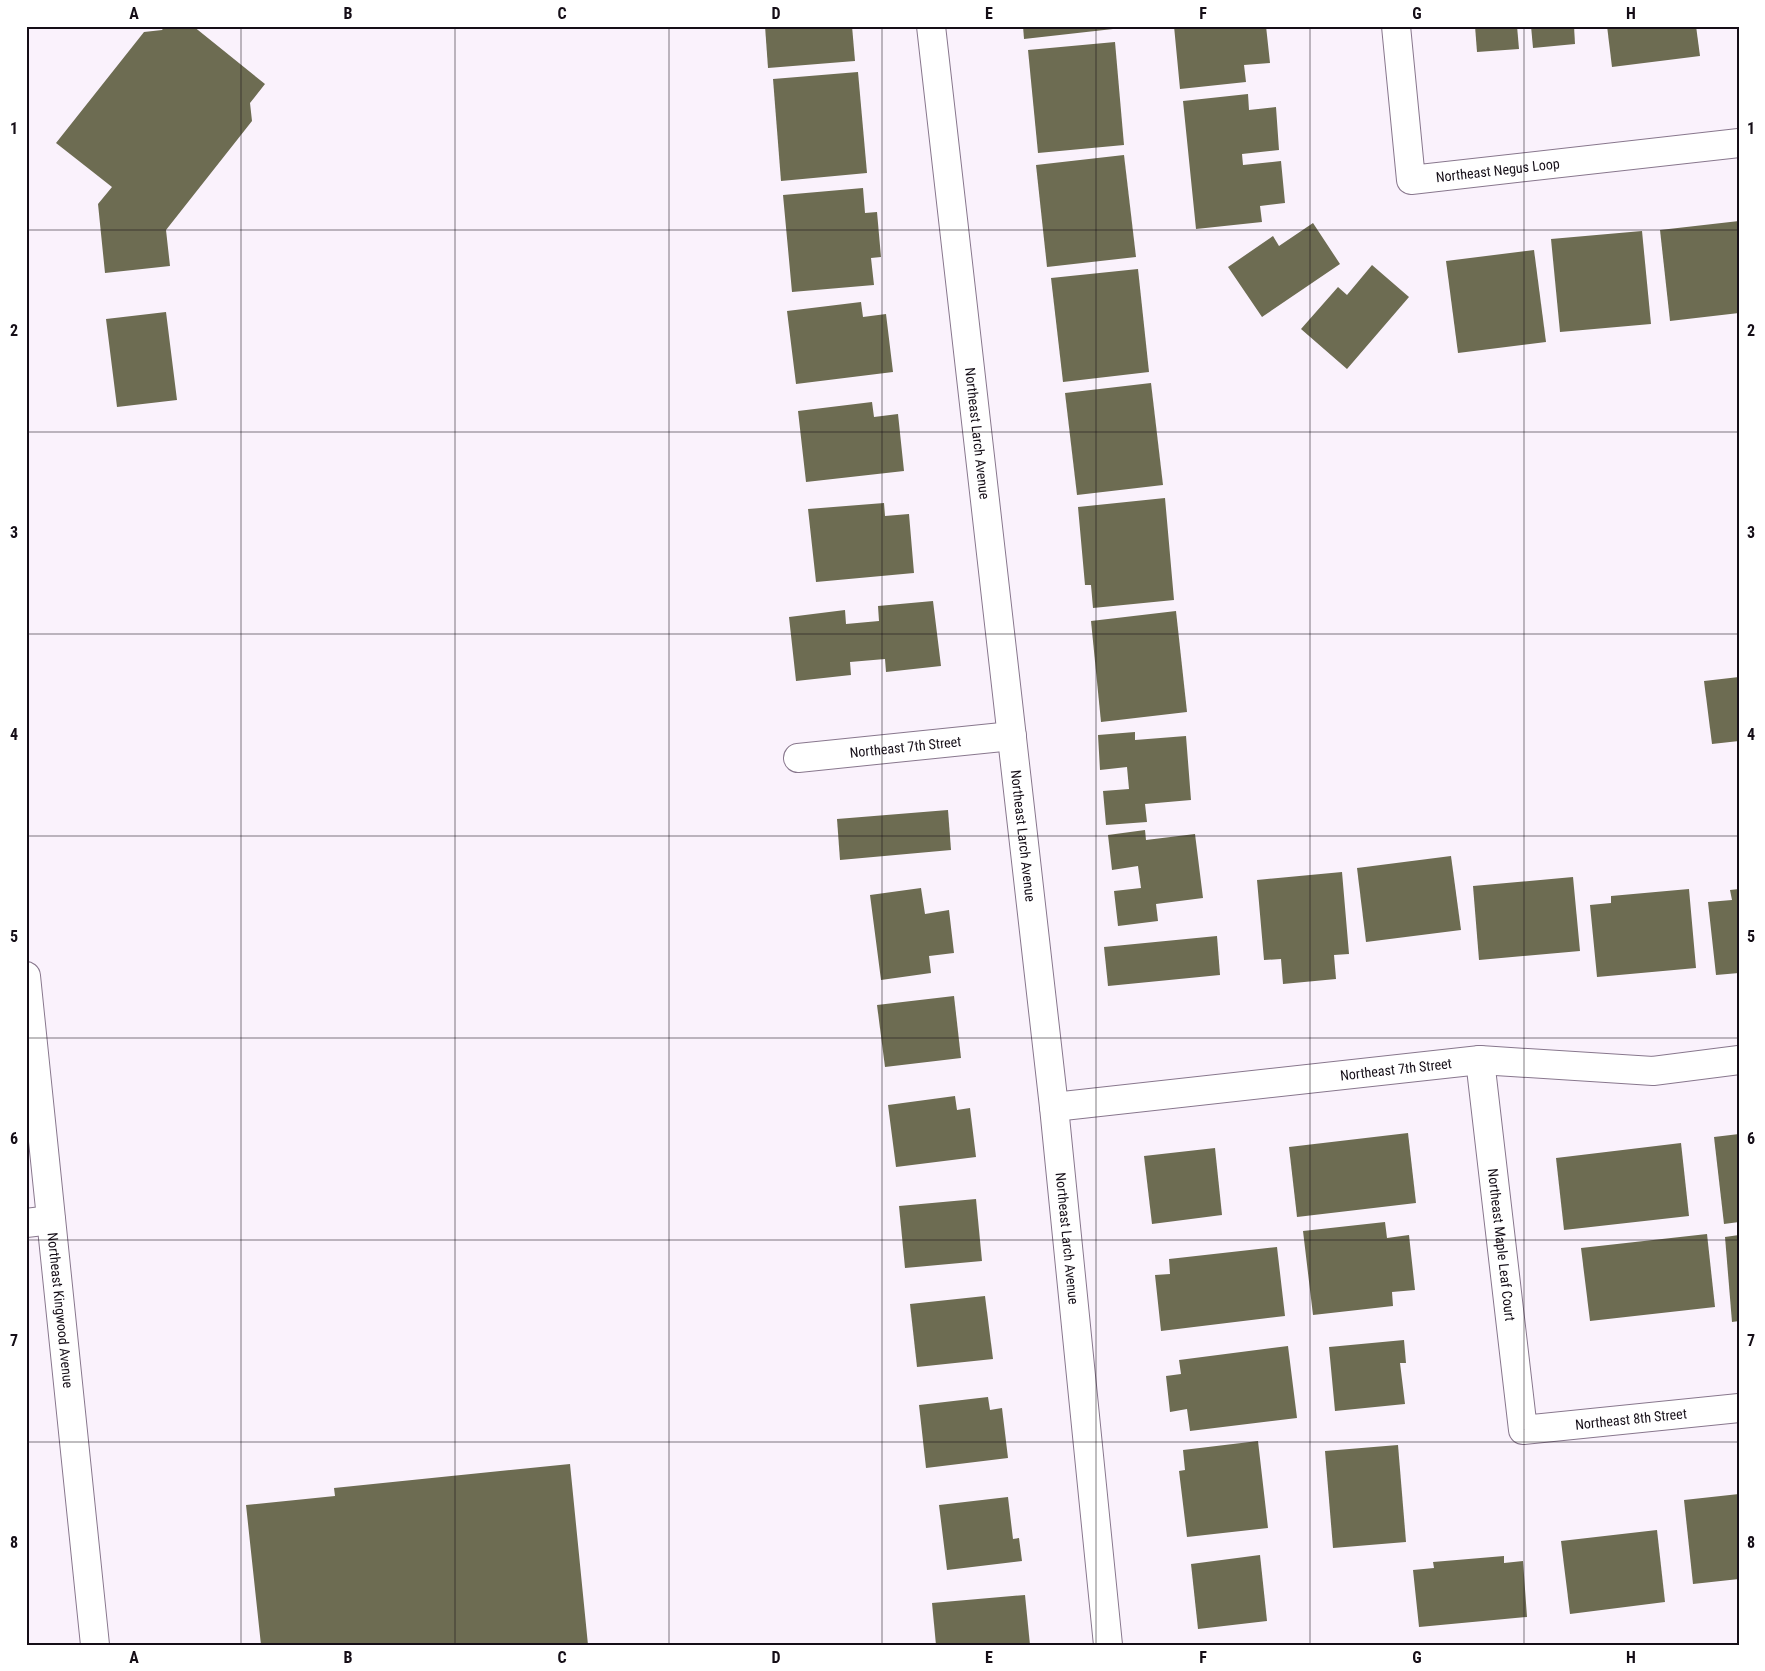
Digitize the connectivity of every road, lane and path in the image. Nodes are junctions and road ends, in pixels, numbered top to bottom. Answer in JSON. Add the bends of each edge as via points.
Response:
{"nodes":[{"id":1,"x":931,"y":26,"type":"edge"},
{"id":2,"x":1396,"y":26,"type":"edge"},
{"id":3,"x":1739,"y":144,"type":"edge"},
{"id":4,"x":1012,"y":736,"type":"junction"},
{"id":5,"x":798,"y":758,"type":"dead end"},
{"id":6,"x":26,"y":976,"type":"edge"},
{"id":7,"x":1480,"y":1060,"type":"junction"},
{"id":8,"x":1739,"y":1060,"type":"edge"},
{"id":9,"x":1054,"y":1107,"type":"junction"},
{"id":10,"x":39,"y":1222,"type":"edge"},
{"id":11,"x":1739,"y":1408,"type":"edge"},
{"id":12,"x":1523,"y":1430,"type":"joint"},
{"id":13,"x":95,"y":1645,"type":"edge"},
{"id":14,"x":1108,"y":1645,"type":"edge"}],
"edges":[{"from":1,"to":4,"type":"street","name":"Northeast Larch Avenue"},
{"from":2,"to":3,"type":"street","name":"Northeast Negus Loop","via":[[1411,180]]},
{"from":4,"to":5,"type":"street","name":"Northeast 7th Street"},
{"from":4,"to":9,"type":"street","name":"Northeast Larch Avenue"},
{"from":6,"to":10,"type":"street","name":"Northeast Kingwood Avenue"},
{"from":7,"to":8,"type":"street","name":"Northeast 7th Street","via":[[1653,1071]]},
{"from":7,"to":9,"type":"street","name":"Northeast 7th Street"},
{"from":7,"to":12,"type":"street","name":"Northeast Maple Leaf Court"},
{"from":9,"to":14,"type":"street","name":"Northeast Larch Avenue"},
{"from":10,"to":13,"type":"street","name":"Northeast Kingwood Avenue"},
{"from":11,"to":12,"type":"street","name":"Northeast 8th Street"}]}
